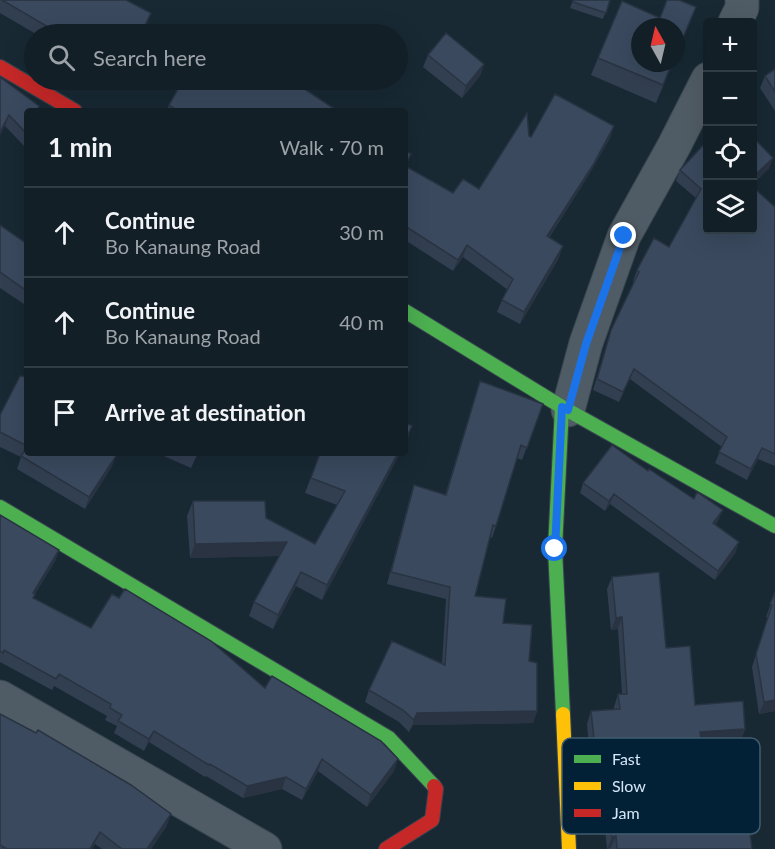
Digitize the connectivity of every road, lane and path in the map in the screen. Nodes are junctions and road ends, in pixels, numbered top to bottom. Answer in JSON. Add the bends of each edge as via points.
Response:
{"nodes":[{"id":1,"x":742,"y":0,"type":"edge"},
{"id":2,"x":737,"y":18,"type":"edge"},
{"id":3,"x":0,"y":67,"type":"edge"},
{"id":4,"x":24,"y":81,"type":"edge"},
{"id":5,"x":703,"y":89,"type":"edge"},
{"id":6,"x":39,"y":90,"type":"edge"},
{"id":7,"x":70,"y":108,"type":"edge"},
{"id":8,"x":408,"y":313,"type":"edge"},
{"id":9,"x":565,"y":409,"type":"junction"},
{"id":10,"x":0,"y":507,"type":"edge"},
{"id":11,"x":775,"y":526,"type":"edge"},
{"id":12,"x":0,"y":698,"type":"edge"},
{"id":13,"x":563,"y":738,"type":"edge"},
{"id":14,"x":567,"y":834,"type":"edge"},
{"id":15,"x":266,"y":849,"type":"edge"},
{"id":16,"x":386,"y":849,"type":"edge"},
{"id":17,"x":568,"y":849,"type":"edge"}],
"edges":[{"from":1,"to":2,"type":"street"},
{"from":3,"to":4,"type":"street"},
{"from":5,"to":9,"type":"street","via":[[624,236]]},
{"from":6,"to":7,"type":"street"},
{"from":8,"to":9,"type":"street"},
{"from":9,"to":11,"type":"street"},
{"from":9,"to":13,"type":"street","via":[[555,549]]},
{"from":10,"to":16,"type":"street","via":[[389,738],[436,789],[432,820]]},
{"from":12,"to":15,"type":"street"},
{"from":14,"to":17,"type":"street"}]}
